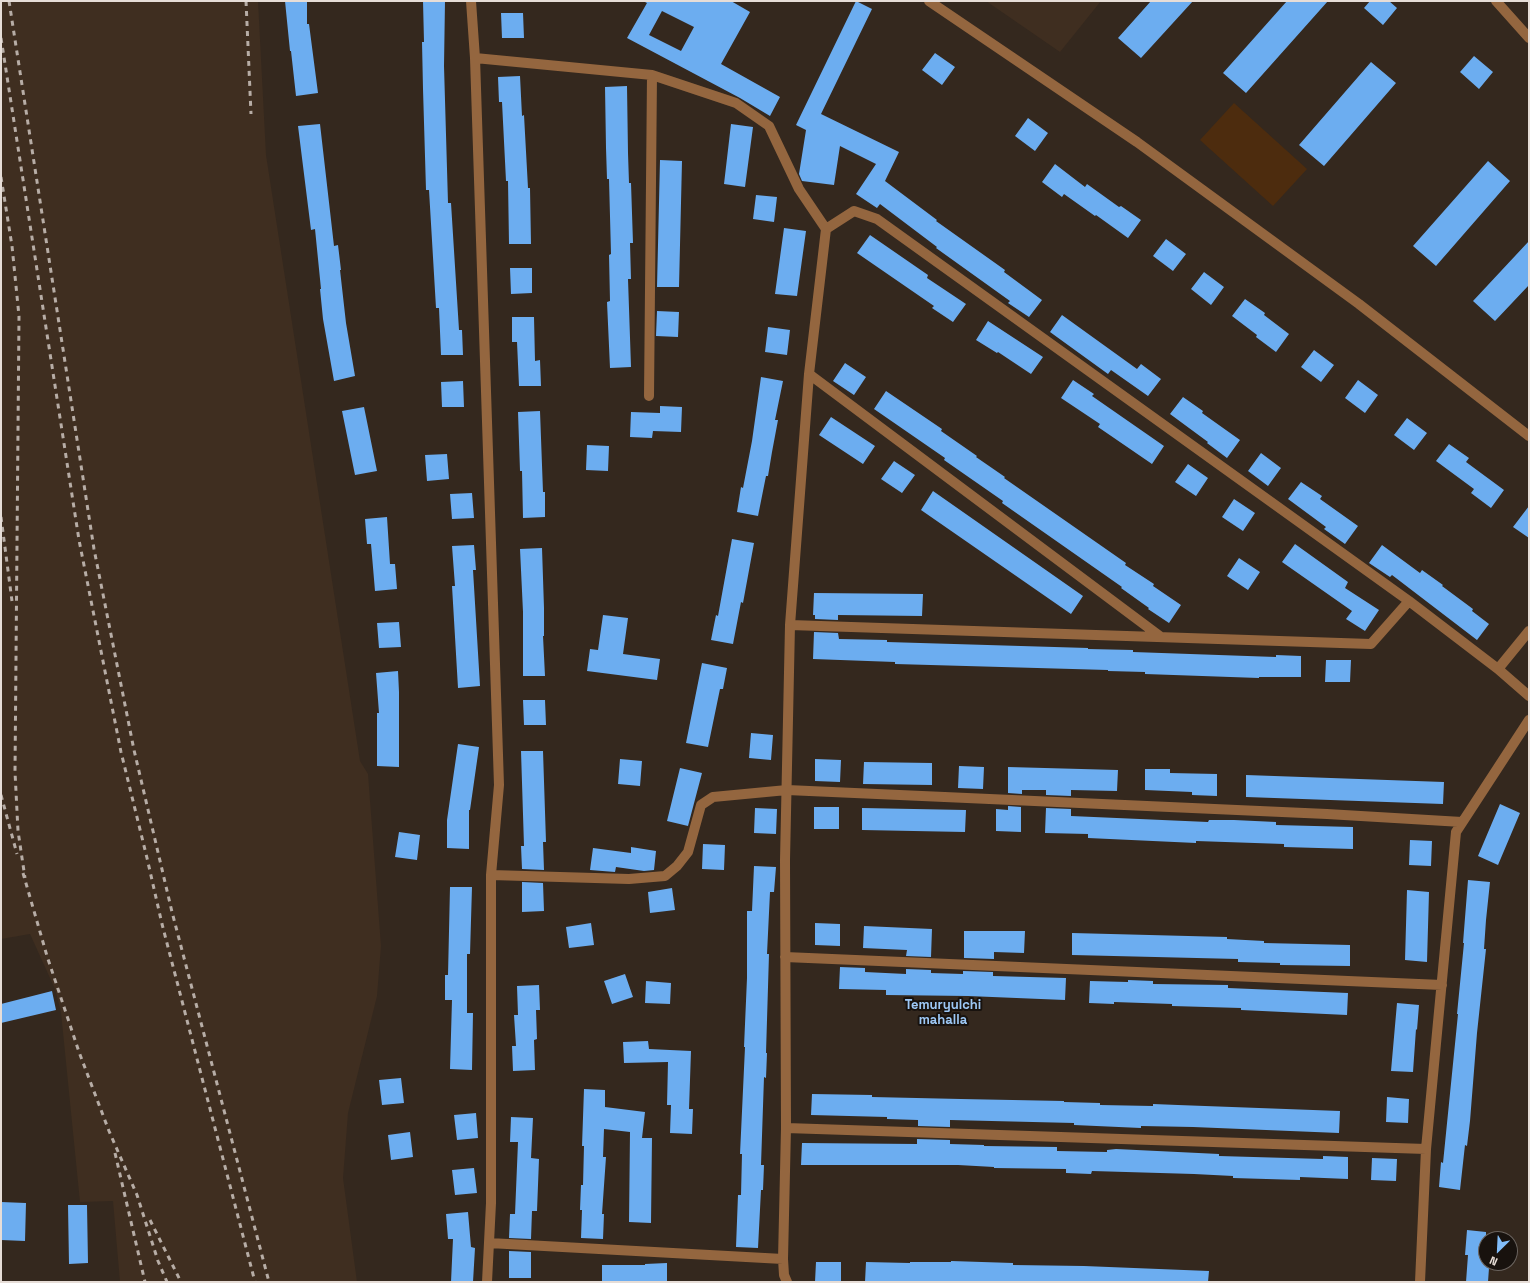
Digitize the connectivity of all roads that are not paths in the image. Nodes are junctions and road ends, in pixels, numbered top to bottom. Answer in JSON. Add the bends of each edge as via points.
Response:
{"nodes":[{"id":1,"x":471,"y":1,"type":"edge"},
{"id":2,"x":929,"y":1,"type":"edge"},
{"id":3,"x":1496,"y":1,"type":"edge"},
{"id":4,"x":1529,"y":38,"type":"edge"},
{"id":5,"x":475,"y":58,"type":"junction"},
{"id":6,"x":652,"y":75,"type":"junction"},
{"id":7,"x":826,"y":229,"type":"junction"},
{"id":8,"x":809,"y":374,"type":"junction"},
{"id":9,"x":649,"y":396,"type":"dead end"},
{"id":10,"x":1529,"y":436,"type":"edge"},
{"id":11,"x":1409,"y":601,"type":"junction"},
{"id":12,"x":790,"y":625,"type":"junction"},
{"id":13,"x":1529,"y":631,"type":"edge"},
{"id":14,"x":1161,"y":636,"type":"junction"},
{"id":15,"x":1498,"y":669,"type":"junction"},
{"id":16,"x":1529,"y":696,"type":"edge"},
{"id":17,"x":1529,"y":720,"type":"edge"},
{"id":18,"x":787,"y":790,"type":"junction"},
{"id":19,"x":1462,"y":822,"type":"junction"},
{"id":20,"x":490,"y":875,"type":"junction"},
{"id":21,"x":785,"y":957,"type":"junction"},
{"id":22,"x":1442,"y":985,"type":"junction"},
{"id":23,"x":786,"y":1128,"type":"junction"},
{"id":24,"x":1426,"y":1149,"type":"junction"},
{"id":25,"x":489,"y":1243,"type":"junction"},
{"id":26,"x":783,"y":1259,"type":"junction"},
{"id":27,"x":487,"y":1282,"type":"edge"},
{"id":28,"x":787,"y":1282,"type":"edge"},
{"id":29,"x":1420,"y":1282,"type":"edge"}],
"edges":[{"from":1,"to":5,"type":"street"},
{"from":2,"to":10,"type":"street","via":[[1137,142],[1359,304]]},
{"from":3,"to":4,"type":"street"},
{"from":5,"to":6,"type":"street"},
{"from":5,"to":20,"type":"street","via":[[499,785]]},
{"from":6,"to":7,"type":"street","via":[[736,103],[770,126],[799,189]]},
{"from":6,"to":9,"type":"street"},
{"from":7,"to":8,"type":"street"},
{"from":7,"to":11,"type":"street","via":[[854,211],[876,219]]},
{"from":8,"to":12,"type":"street"},
{"from":8,"to":14,"type":"street"},
{"from":11,"to":14,"type":"street","via":[[1371,644]]},
{"from":11,"to":15,"type":"street"},
{"from":12,"to":14,"type":"street"},
{"from":12,"to":18,"type":"street"},
{"from":13,"to":15,"type":"street"},
{"from":15,"to":16,"type":"street"},
{"from":17,"to":19,"type":"street"},
{"from":18,"to":19,"type":"street","via":[[1319,813]]},
{"from":18,"to":20,"type":"street","via":[[713,797],[701,805],[688,852],[665,876],[629,879]]},
{"from":18,"to":21,"type":"street"},
{"from":19,"to":22,"type":"street","via":[[1456,832]]},
{"from":20,"to":25,"type":"street"},
{"from":21,"to":22,"type":"street"},
{"from":21,"to":23,"type":"street"},
{"from":22,"to":24,"type":"street"},
{"from":23,"to":24,"type":"street"},
{"from":23,"to":26,"type":"street"},
{"from":24,"to":29,"type":"street"},
{"from":25,"to":26,"type":"street"},
{"from":25,"to":27,"type":"street"},
{"from":26,"to":28,"type":"street"}]}
